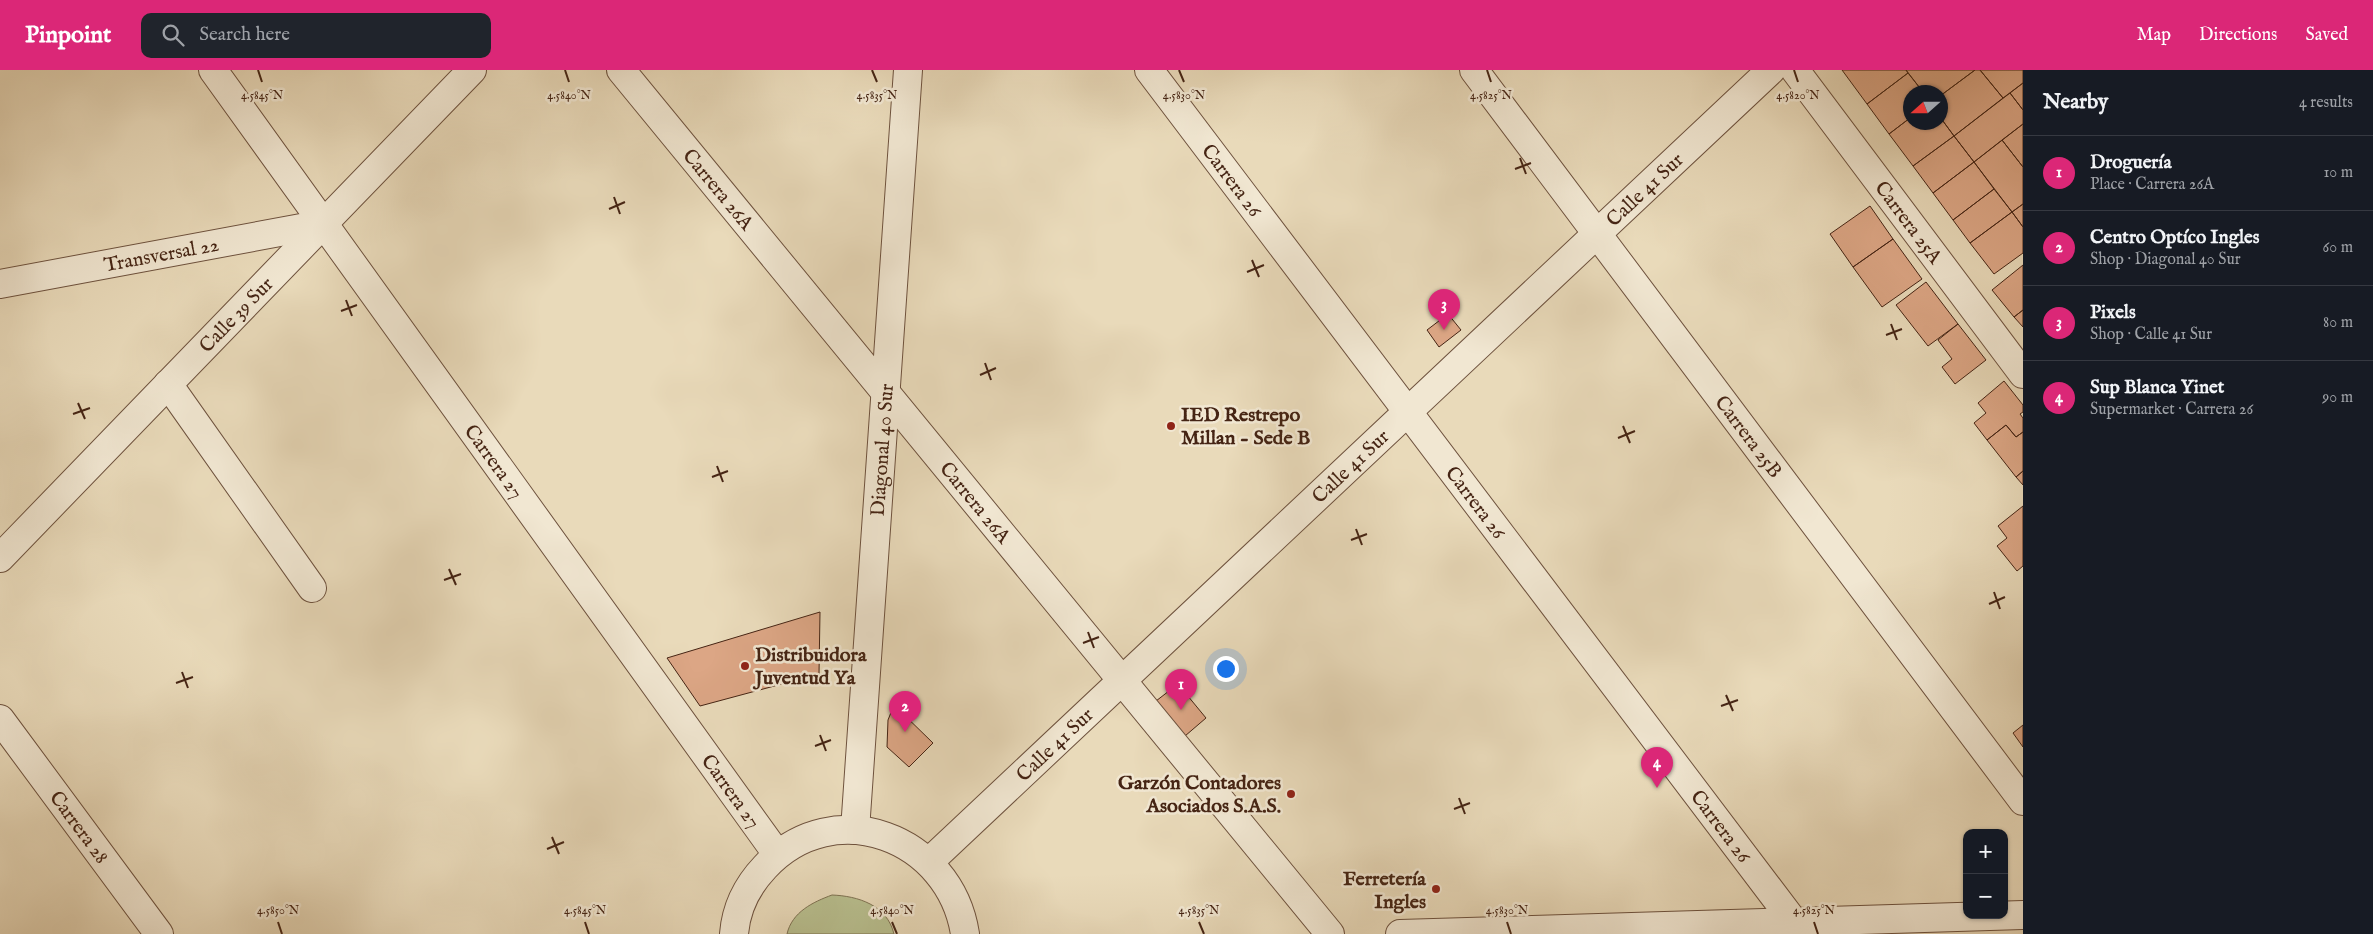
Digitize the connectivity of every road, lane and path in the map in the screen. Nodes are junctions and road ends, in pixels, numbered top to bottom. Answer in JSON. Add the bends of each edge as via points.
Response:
{"nodes":[{"id":1,"x":213,"y":70,"type":"edge"},
{"id":2,"x":472,"y":70,"type":"edge"},
{"id":3,"x":621,"y":70,"type":"edge"},
{"id":4,"x":908,"y":70,"type":"edge"},
{"id":5,"x":1149,"y":70,"type":"edge"},
{"id":6,"x":1474,"y":70,"type":"edge"},
{"id":7,"x":1771,"y":70,"type":"edge"},
{"id":8,"x":1795,"y":70,"type":"edge"},
{"id":9,"x":323,"y":224,"type":"junction"},
{"id":10,"x":1598,"y":234,"type":"junction"},
{"id":11,"x":0,"y":284,"type":"edge"},
{"id":12,"x":2023,"y":374,"type":"edge"},
{"id":13,"x":168,"y":384,"type":"junction"},
{"id":14,"x":886,"y":393,"type":"junction"},
{"id":15,"x":1408,"y":412,"type":"junction"},
{"id":16,"x":0,"y":558,"type":"edge"},
{"id":17,"x":312,"y":588,"type":"dead end"},
{"id":18,"x":1122,"y":681,"type":"junction"},
{"id":19,"x":0,"y":718,"type":"edge"},
{"id":20,"x":2023,"y":801,"type":"edge"},
{"id":21,"x":855,"y":830,"type":"junction"},
{"id":22,"x":777,"y":854,"type":"junction"},
{"id":23,"x":929,"y":862,"type":"junction"},
{"id":24,"x":2023,"y":915,"type":"edge"},
{"id":25,"x":1798,"y":928,"type":"edge"},
{"id":26,"x":159,"y":934,"type":"edge"},
{"id":27,"x":734,"y":934,"type":"edge"},
{"id":28,"x":964,"y":934,"type":"edge"},
{"id":29,"x":1330,"y":934,"type":"edge"},
{"id":30,"x":1400,"y":934,"type":"edge"}],
"edges":[{"from":1,"to":9,"type":"street","name":"Carrera 27"},
{"from":2,"to":9,"type":"street","name":"Calle 39 Sur"},
{"from":3,"to":14,"type":"street","name":"Carrera 26A"},
{"from":4,"to":14,"type":"street","name":"Diagonal 40 Sur"},
{"from":5,"to":15,"type":"street","name":"Carrera 26"},
{"from":6,"to":10,"type":"street","name":"Carrera 25B"},
{"from":7,"to":10,"type":"street","name":"Calle 41 Sur"},
{"from":8,"to":12,"type":"street","name":"Carrera 25A"},
{"from":9,"to":11,"type":"street","name":"Transversal 22"},
{"from":9,"to":13,"type":"street","name":"Calle 39 Sur"},
{"from":9,"to":22,"type":"street","name":"Carrera 27"},
{"from":10,"to":15,"type":"street","name":"Calle 41 Sur"},
{"from":10,"to":20,"type":"street","name":"Carrera 25B"},
{"from":13,"to":16,"type":"street","name":"Calle 39 Sur"},
{"from":13,"to":17,"type":"street"},
{"from":14,"to":18,"type":"street","name":"Carrera 26A"},
{"from":14,"to":21,"type":"street","name":"Diagonal 40 Sur"},
{"from":15,"to":18,"type":"street","name":"Calle 41 Sur"},
{"from":15,"to":25,"type":"street","name":"Carrera 26"},
{"from":18,"to":23,"type":"street","name":"Calle 41 Sur"},
{"from":18,"to":29,"type":"street","name":"Carrera 26A"},
{"from":19,"to":26,"type":"street","name":"Carrera 28"},
{"from":21,"to":22,"type":"street","via":[[828,831],[801,839]]},
{"from":21,"to":23,"type":"street","via":[[882,834],[908,846]]},
{"from":22,"to":27,"type":"street","via":[[751,882],[735,918]]},
{"from":23,"to":28,"type":"street","via":[[949,886],[962,915]]},
{"from":24,"to":25,"type":"street"},
{"from":25,"to":30,"type":"street"}]}
